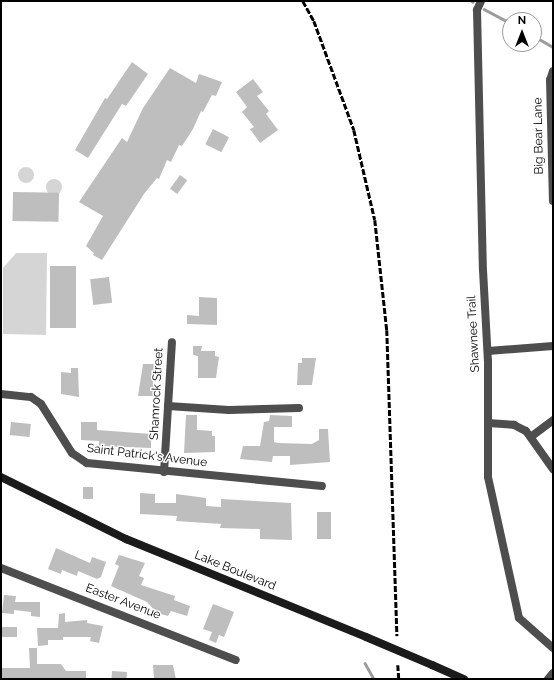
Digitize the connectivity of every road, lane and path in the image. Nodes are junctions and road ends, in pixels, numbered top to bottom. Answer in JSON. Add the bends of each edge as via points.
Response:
{"nodes":[{"id":1,"x":481,"y":1,"type":"edge"},
{"id":2,"x":553,"y":71,"type":"edge"},
{"id":3,"x":553,"y":201,"type":"edge"},
{"id":4,"x":172,"y":342,"type":"dead end"},
{"id":5,"x":553,"y":346,"type":"edge"},
{"id":6,"x":488,"y":351,"type":"junction"},
{"id":7,"x":1,"y":394,"type":"edge"},
{"id":8,"x":168,"y":406,"type":"junction"},
{"id":9,"x":299,"y":408,"type":"dead end"},
{"id":10,"x":553,"y":420,"type":"edge"},
{"id":11,"x":488,"y":423,"type":"junction"},
{"id":12,"x":532,"y":436,"type":"junction"},
{"id":13,"x":553,"y":469,"type":"edge"},
{"id":14,"x":164,"y":472,"type":"junction"},
{"id":15,"x":1,"y":477,"type":"edge"},
{"id":16,"x":322,"y":486,"type":"dead end"},
{"id":17,"x":1,"y":568,"type":"edge"},
{"id":18,"x":553,"y":648,"type":"edge"},
{"id":19,"x":236,"y":660,"type":"dead end"},
{"id":20,"x":553,"y":672,"type":"edge"},
{"id":21,"x":464,"y":679,"type":"edge"},
{"id":22,"x":548,"y":679,"type":"edge"}],
"edges":[{"from":1,"to":6,"type":"street","name":"Shawnee Trail","via":[[477,10],[479,164]]},
{"from":2,"to":3,"type":"street","name":"Big Bear Lane","via":[[550,80]]},
{"from":4,"to":8,"type":"street","name":"Shamrock Street"},
{"from":5,"to":6,"type":"street"},
{"from":6,"to":11,"type":"street","name":"Shawnee Trail"},
{"from":7,"to":14,"type":"street","name":"Saint Patrick's Avenue","via":[[31,397],[41,404],[72,453],[80,460]]},
{"from":8,"to":9,"type":"street","via":[[237,410]]},
{"from":8,"to":14,"type":"street","name":"Shamrock Street"},
{"from":10,"to":12,"type":"street"},
{"from":11,"to":12,"type":"street","via":[[514,425]]},
{"from":11,"to":18,"type":"street","name":"Shawnee Trail","via":[[489,484],[519,618]]},
{"from":12,"to":13,"type":"street"},
{"from":14,"to":16,"type":"street","name":"Saint Patrick's Avenue"},
{"from":15,"to":21,"type":"main road","name":"Lake Boulevard","bridge":true,"via":[[126,538]]},
{"from":17,"to":19,"type":"street","name":"Easter Avenue"},
{"from":20,"to":22,"type":"street"}]}
